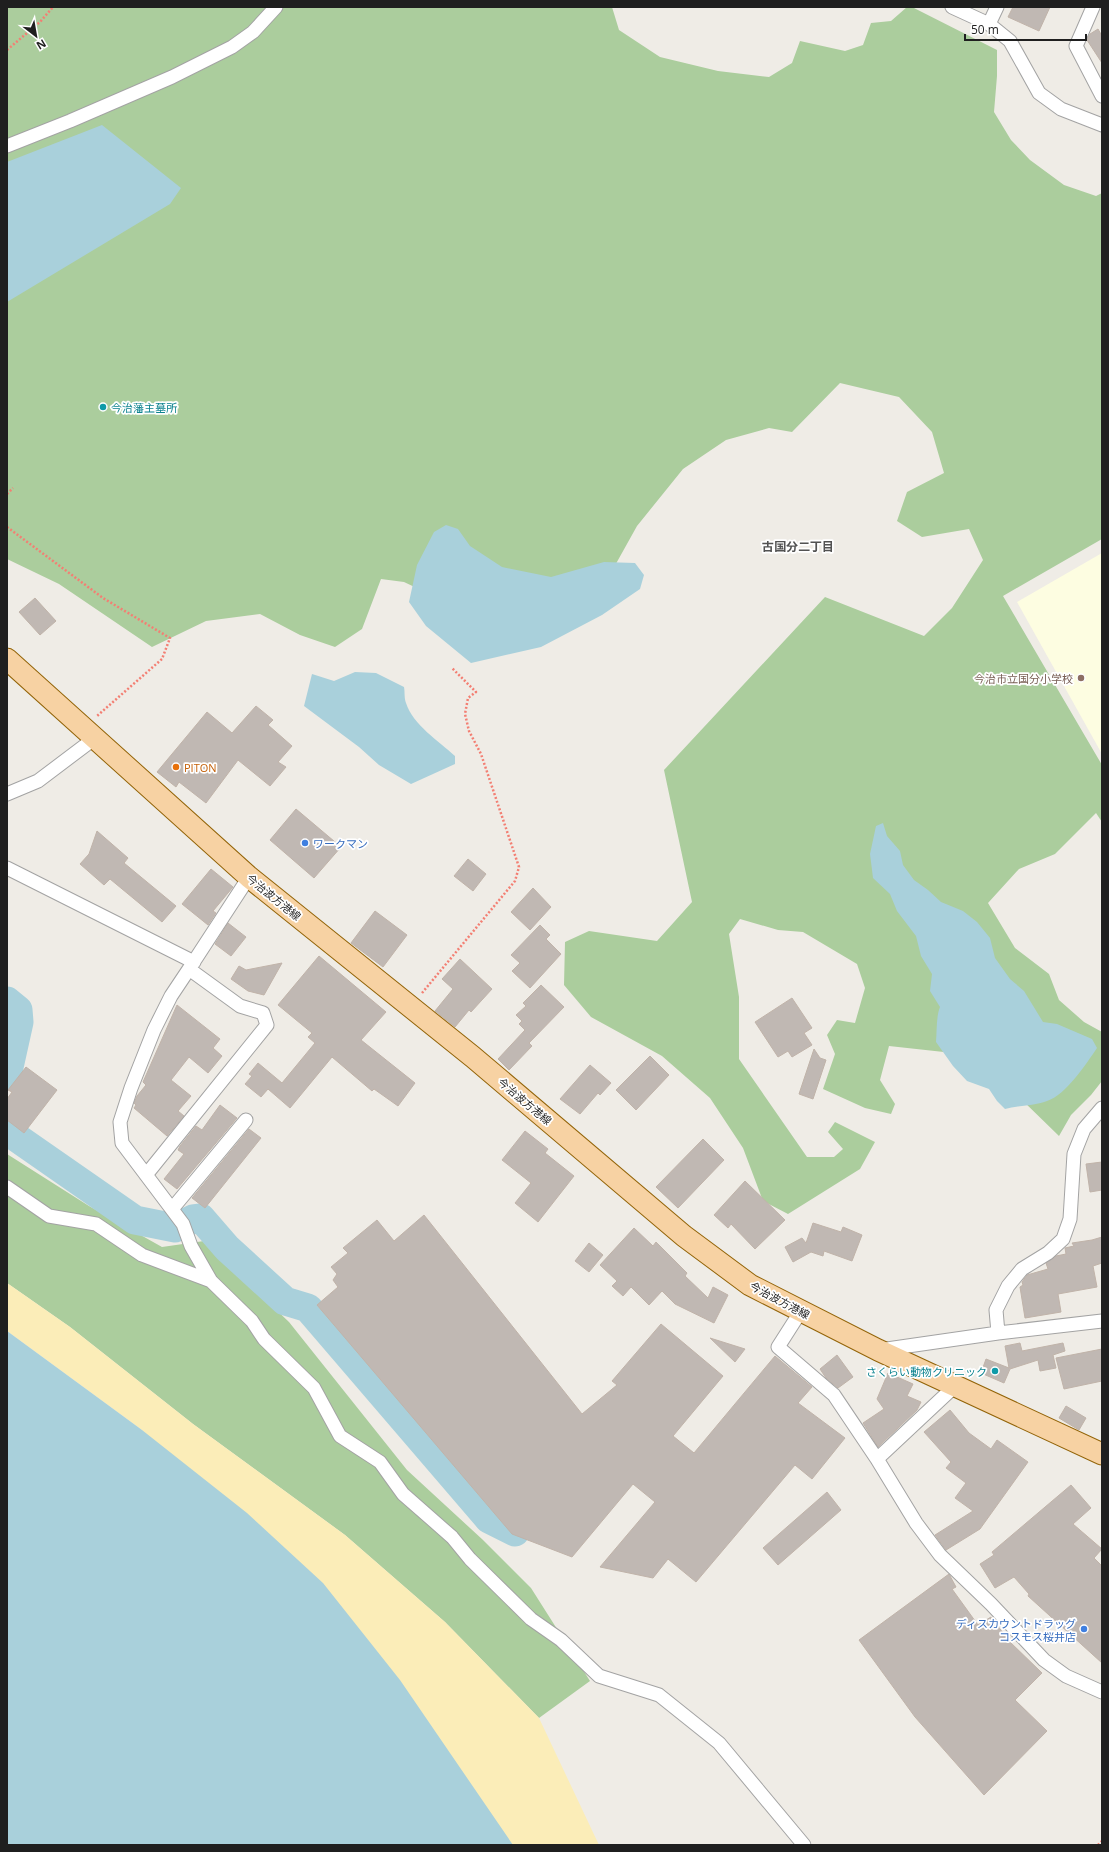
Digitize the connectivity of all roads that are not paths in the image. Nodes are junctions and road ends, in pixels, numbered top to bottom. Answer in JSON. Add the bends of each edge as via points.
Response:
{"nodes":[{"id":1,"x":276,"y":7,"type":"edge"},
{"id":2,"x":952,"y":7,"type":"edge"},
{"id":3,"x":997,"y":7,"type":"edge"},
{"id":4,"x":1093,"y":7,"type":"edge"},
{"id":5,"x":989,"y":24,"type":"junction"},
{"id":6,"x":1102,"y":96,"type":"edge"},
{"id":7,"x":1102,"y":125,"type":"edge"},
{"id":8,"x":7,"y":146,"type":"edge"},
{"id":9,"x":7,"y":659,"type":"edge"},
{"id":10,"x":89,"y":733,"type":"junction"},
{"id":11,"x":7,"y":794,"type":"edge"},
{"id":12,"x":7,"y":868,"type":"edge"},
{"id":13,"x":249,"y":877,"type":"junction"},
{"id":14,"x":192,"y":965,"type":"junction"},
{"id":15,"x":1102,"y":1108,"type":"edge"},
{"id":16,"x":246,"y":1120,"type":"dead end"},
{"id":17,"x":146,"y":1175,"type":"junction"},
{"id":18,"x":7,"y":1187,"type":"edge"},
{"id":19,"x":172,"y":1209,"type":"junction"},
{"id":20,"x":211,"y":1281,"type":"junction"},
{"id":21,"x":801,"y":1311,"type":"junction"},
{"id":22,"x":1102,"y":1321,"type":"edge"},
{"id":23,"x":998,"y":1333,"type":"junction"},
{"id":24,"x":878,"y":1350,"type":"junction"},
{"id":25,"x":955,"y":1386,"type":"junction"},
{"id":26,"x":1102,"y":1454,"type":"edge"},
{"id":27,"x":877,"y":1460,"type":"junction"},
{"id":28,"x":1102,"y":1692,"type":"edge"},
{"id":29,"x":804,"y":1845,"type":"edge"}],
"edges":[{"from":1,"to":8,"type":"street","via":[[252,32],[232,47],[164,80]]},
{"from":2,"to":5,"type":"street"},
{"from":3,"to":5,"type":"street"},
{"from":4,"to":6,"type":"street","via":[[1076,46]]},
{"from":5,"to":7,"type":"street","via":[[1010,41],[1039,93],[1061,109]]},
{"from":9,"to":10,"type":"main road","name":"今治波方港線"},
{"from":10,"to":11,"type":"street","via":[[38,781]]},
{"from":10,"to":13,"type":"main road","name":"今治波方港線"},
{"from":12,"to":14,"type":"street"},
{"from":13,"to":14,"type":"street"},
{"from":13,"to":21,"type":"main road","name":"今治波方港線","via":[[479,1062],[684,1236],[750,1285]]},
{"from":14,"to":17,"type":"street","via":[[171,996],[154,1030],[120,1122],[122,1143]]},
{"from":14,"to":17,"type":"street","via":[[240,1006],[263,1013],[267,1025]]},
{"from":15,"to":23,"type":"street","via":[[1084,1129],[1074,1154],[1070,1219],[1063,1238],[1048,1253],[1022,1269],[1008,1286],[996,1310]]},
{"from":16,"to":19,"type":"street"},
{"from":17,"to":19,"type":"street"},
{"from":18,"to":20,"type":"street","via":[[49,1216],[96,1224],[142,1255]]},
{"from":19,"to":20,"type":"street","via":[[183,1224],[191,1246]]},
{"from":20,"to":29,"type":"street","via":[[252,1321],[264,1339],[314,1388],[340,1436],[380,1462],[403,1494],[452,1537],[470,1559],[531,1619],[561,1640],[599,1676],[659,1695],[713,1738]]},
{"from":21,"to":24,"type":"main road","name":"今治波方港線"},
{"from":21,"to":27,"type":"street","via":[[778,1347],[834,1395]]},
{"from":22,"to":23,"type":"street"},
{"from":23,"to":24,"type":"street"},
{"from":24,"to":25,"type":"main road","name":"今治波方港線"},
{"from":25,"to":26,"type":"main road","name":"今治波方港線"},
{"from":25,"to":27,"type":"street"},
{"from":27,"to":28,"type":"street","via":[[916,1523],[940,1555],[1044,1660],[1066,1676]]}]}
